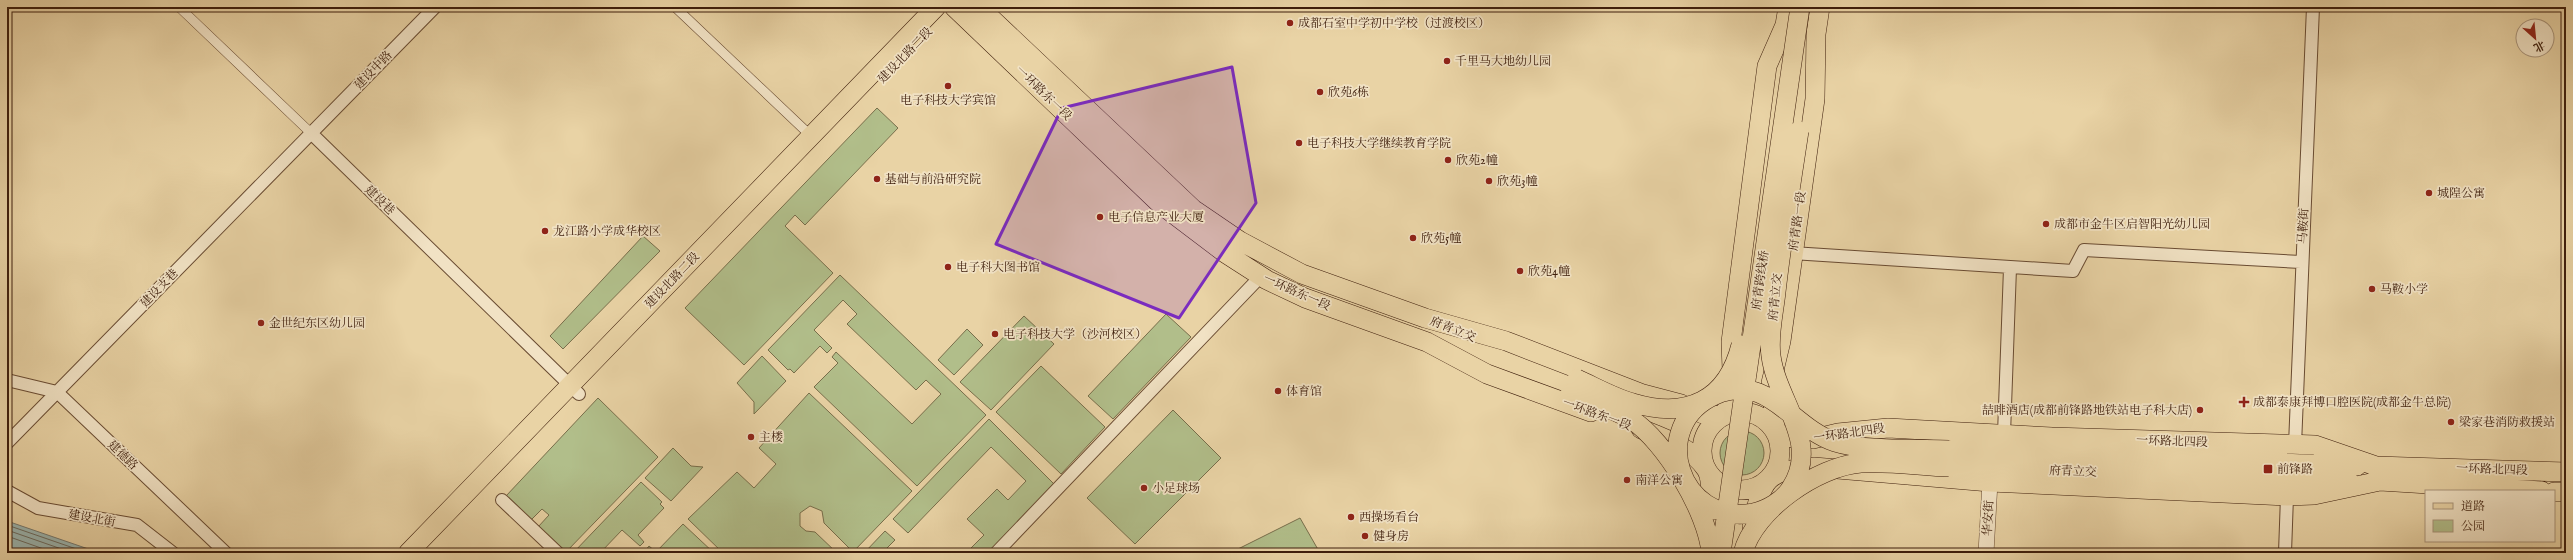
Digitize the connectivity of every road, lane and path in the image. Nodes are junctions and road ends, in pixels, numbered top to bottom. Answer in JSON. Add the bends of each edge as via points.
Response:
{"nodes":[{"id":1,"x":179,"y":7,"type":"edge"},
{"id":2,"x":434,"y":7,"type":"edge"},
{"id":3,"x":675,"y":7,"type":"edge"},
{"id":4,"x":936,"y":7,"type":"edge"},
{"id":5,"x":953,"y":7,"type":"edge"},
{"id":6,"x":979,"y":7,"type":"edge"},
{"id":7,"x":1800,"y":7,"type":"edge"},
{"id":8,"x":1809,"y":7,"type":"edge"},
{"id":9,"x":1820,"y":7,"type":"edge"},
{"id":10,"x":2313,"y":7,"type":"edge"},
{"id":11,"x":1787,"y":16,"type":"edge"},
{"id":12,"x":1816,"y":34,"type":"junction"},
{"id":13,"x":1002,"y":42,"type":"junction"},
{"id":14,"x":312,"y":134,"type":"junction"},
{"id":15,"x":810,"y":135,"type":"junction"},
{"id":16,"x":1792,"y":253,"type":"junction"},
{"id":17,"x":2301,"y":262,"type":"junction"},
{"id":18,"x":2010,"y":268,"type":"junction"},
{"id":19,"x":1261,"y":276,"type":"junction"},
{"id":20,"x":1424,"y":318,"type":"junction"},
{"id":21,"x":1427,"y":342,"type":"junction"},
{"id":22,"x":7,"y":380,"type":"edge"},
{"id":23,"x":1573,"y":386,"type":"junction"},
{"id":24,"x":575,"y":390,"type":"junction"},
{"id":25,"x":57,"y":392,"type":"junction"},
{"id":26,"x":1707,"y":399,"type":"junction"},
{"id":27,"x":1791,"y":415,"type":"junction"},
{"id":28,"x":1723,"y":416,"type":"junction"},
{"id":29,"x":1776,"y":433,"type":"junction"},
{"id":30,"x":2004,"y":434,"type":"junction"},
{"id":31,"x":7,"y":442,"type":"edge"},
{"id":32,"x":2295,"y":445,"type":"junction"},
{"id":33,"x":1949,"y":458,"type":"junction"},
{"id":34,"x":1706,"y":469,"type":"junction"},
{"id":35,"x":2566,"y":472,"type":"edge"},
{"id":36,"x":2378,"y":474,"type":"junction"},
{"id":37,"x":1683,"y":478,"type":"junction"},
{"id":38,"x":1768,"y":480,"type":"junction"},
{"id":39,"x":1990,"y":482,"type":"junction"},
{"id":40,"x":2532,"y":490,"type":"edge"},
{"id":41,"x":7,"y":491,"type":"edge"},
{"id":42,"x":2555,"y":492,"type":"edge"},
{"id":43,"x":2566,"y":492,"type":"edge"},
{"id":44,"x":2287,"y":496,"type":"junction"},
{"id":45,"x":502,"y":500,"type":"dead end"},
{"id":46,"x":1776,"y":504,"type":"junction"},
{"id":47,"x":173,"y":553,"type":"edge"},
{"id":48,"x":226,"y":553,"type":"edge"},
{"id":49,"x":408,"y":553,"type":"edge"},
{"id":50,"x":426,"y":553,"type":"edge"},
{"id":51,"x":558,"y":553,"type":"edge"},
{"id":52,"x":996,"y":553,"type":"edge"},
{"id":53,"x":1704,"y":553,"type":"edge"},
{"id":54,"x":1711,"y":553,"type":"edge"},
{"id":55,"x":1721,"y":553,"type":"edge"},
{"id":56,"x":1732,"y":553,"type":"edge"},
{"id":57,"x":1742,"y":553,"type":"edge"},
{"id":58,"x":1748,"y":553,"type":"edge"},
{"id":59,"x":1986,"y":553,"type":"edge"},
{"id":60,"x":2285,"y":553,"type":"edge"}],
"edges":[{"from":1,"to":14,"type":"street","name":"建设巷"},
{"from":2,"to":14,"type":"street","name":"建设中路"},
{"from":3,"to":15,"type":"street"},
{"from":4,"to":15,"type":"main road","name":"建设北路二段"},
{"from":5,"to":13,"type":"main road","name":"一环路东一段"},
{"from":5,"to":24,"type":"main road","name":"建设北路二段"},
{"from":6,"to":13,"type":"main road","name":"一环路东一段"},
{"from":7,"to":55,"type":"main road","name":"府青跨线桥","bridge":true},
{"from":8,"to":56,"type":"main road","name":"府青跨线桥","bridge":true},
{"from":9,"to":12,"type":"main road","name":"府青路一段"},
{"from":10,"to":17,"type":"street","name":"马鞍街"},
{"from":11,"to":26,"type":"main road","name":"府青立交","bridge":true,"via":[[1744,336],[1736,366],[1726,382]]},
{"from":11,"to":28,"type":"main road","via":[[1767,66],[1731,342],[1733,397]]},
{"from":12,"to":16,"type":"main road","name":"府青路一段","via":[[1815,99]]},
{"from":12,"to":27,"type":"main road","name":"府青立交","bridge":true,"via":[[1807,64],[1770,344],[1773,368]]},
{"from":13,"to":19,"type":"main road","name":"一环路东一段","via":[[1159,203],[1224,253]]},
{"from":13,"to":20,"type":"main road","name":"一环路东一段","via":[[1193,209],[1234,237],[1302,274]]},
{"from":14,"to":24,"type":"street","name":"建设巷"},
{"from":14,"to":25,"type":"street","name":"建设支巷"},
{"from":15,"to":24,"type":"main road","name":"建设北路二段"},
{"from":16,"to":18,"type":"street"},
{"from":16,"to":29,"type":"main road","name":"府青路一段","via":[[1781,341],[1771,383]]},
{"from":17,"to":18,"type":"street","via":[[2084,250],[2073,272]]},
{"from":17,"to":32,"type":"street","name":"马鞍街"},
{"from":18,"to":30,"type":"street"},
{"from":19,"to":21,"type":"main road","name":"一环路东一段","via":[[1305,298]]},
{"from":19,"to":52,"type":"street"},
{"from":20,"to":23,"type":"main road","name":"府青立交"},
{"from":20,"to":28,"type":"main road","name":"一环路东一段","via":[[1506,341],[1642,394],[1681,404],[1703,414]]},
{"from":21,"to":23,"type":"main road"},
{"from":21,"to":34,"type":"main road","name":"一环路东一段","via":[[1487,374],[1673,441]]},
{"from":22,"to":25,"type":"street"},
{"from":23,"to":26,"type":"main road","name":"府青立交","bridge":true,"via":[[1654,408],[1677,410]]},
{"from":23,"to":37,"type":"main road","bridge":true,"via":[[1633,421],[1650,437]]},
{"from":24,"to":49,"type":"main road","name":"建设北路二段"},
{"from":24,"to":50,"type":"main road","name":"建设北路二段"},
{"from":25,"to":31,"type":"street","name":"建设支巷"},
{"from":25,"to":48,"type":"street","name":"建德路"},
{"from":26,"to":27,"type":"main road","name":"府青立交","bridge":true,"via":[[1724,392],[1742,389],[1761,393],[1777,402]]},
{"from":26,"to":37,"type":"main road","name":"府青立交","bridge":true,"via":[[1693,411],[1683,426],[1678,443],[1678,461]]},
{"from":27,"to":33,"type":"main road","name":"府青立交","bridge":true,"via":[[1835,442]]},
{"from":27,"to":46,"type":"main road","name":"府青立交","bridge":true,"via":[[1800,432],[1803,452],[1800,472],[1794,484]]},
{"from":28,"to":29,"type":"main road","via":[[1735,412],[1754,414],[1769,423]]},
{"from":28,"to":34,"type":"main road","via":[[1713,423],[1702,445],[1702,458]]},
{"from":29,"to":30,"type":"main road","name":"一环路北四段","via":[[1792,438],[1813,439],[1838,433],[1888,428]]},
{"from":29,"to":38,"type":"main road","via":[[1780,445],[1780,458]]},
{"from":30,"to":32,"type":"main road","name":"一环路北四段"},
{"from":32,"to":36,"type":"main road","name":"一环路北四段","via":[[2315,446]]},
{"from":33,"to":36,"type":"main road","name":"府青立交"},
{"from":33,"to":46,"type":"main road","name":"府青立交","bridge":true,"via":[[1861,463],[1837,468],[1807,482]]},
{"from":34,"to":38,"type":"main road","via":[[1723,486],[1734,489],[1752,488]]},
{"from":34,"to":53,"type":"main road","via":[[1711,493]]},
{"from":35,"to":36,"type":"main road","name":"一环路北四段"},
{"from":36,"to":40,"type":"main road","name":"一环路北四段"},
{"from":36,"to":44,"type":"main road","name":"一环路北四段","via":[[2314,495]]},
{"from":37,"to":46,"type":"main road","name":"府青立交","bridge":true,"via":[[1697,498],[1723,513],[1754,513]]},
{"from":37,"to":54,"type":"main road","bridge":true,"via":[[1699,508],[1710,540]]},
{"from":38,"to":39,"type":"main road","name":"一环路北四段","via":[[1785,470],[1814,467]]},
{"from":38,"to":58,"type":"main road","via":[[1758,498]]},
{"from":39,"to":44,"type":"main road","name":"一环路北四段"},
{"from":39,"to":59,"type":"street","name":"华安街"},
{"from":41,"to":47,"type":"street","name":"建设北街","via":[[38,508],[137,525]]},
{"from":42,"to":43,"type":"main road"},
{"from":44,"to":60,"type":"street"},
{"from":45,"to":51,"type":"street"},
{"from":46,"to":57,"type":"main road","name":"府青立交","bridge":true,"via":[[1754,530]]}]}
